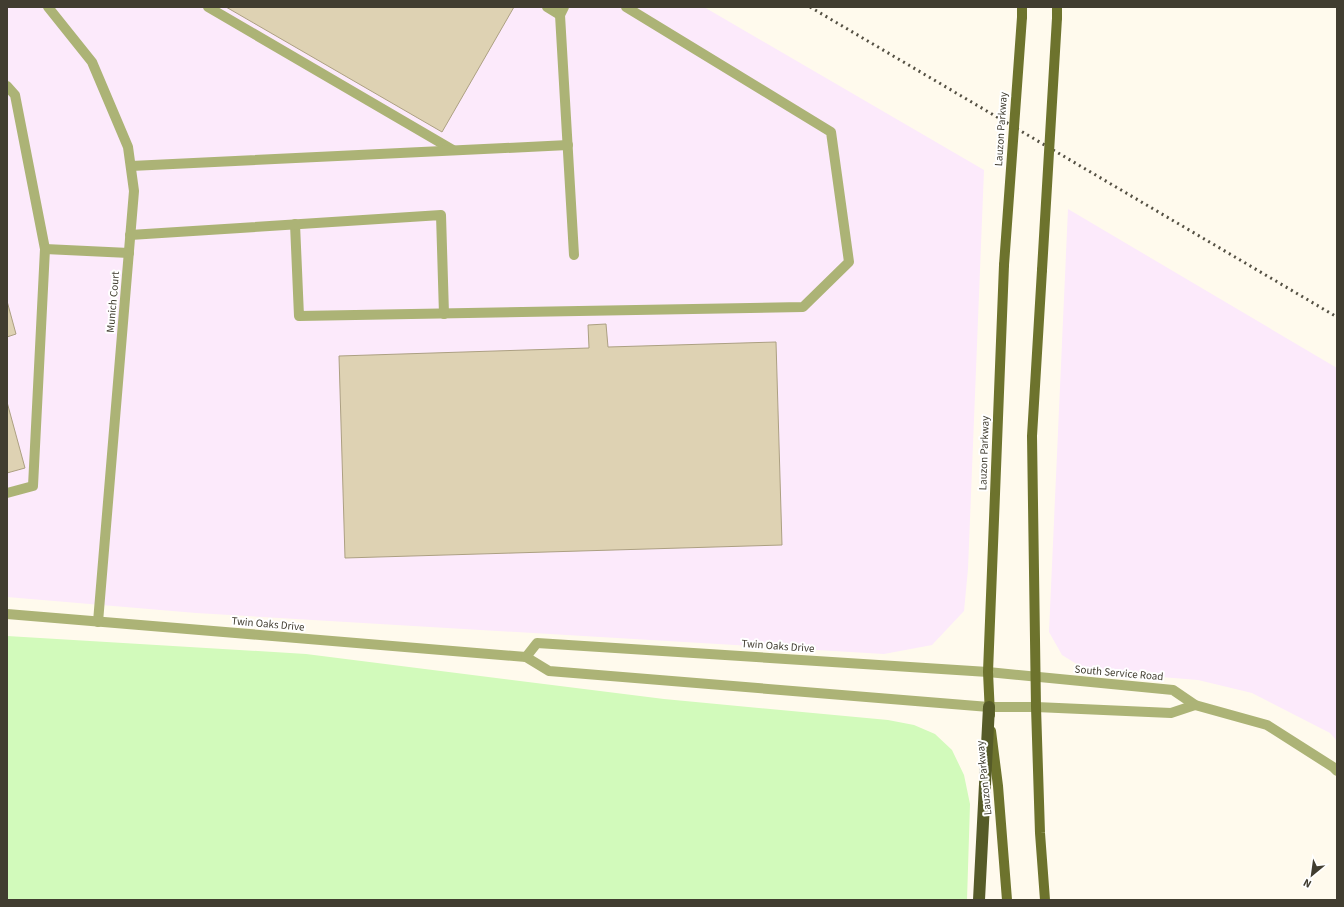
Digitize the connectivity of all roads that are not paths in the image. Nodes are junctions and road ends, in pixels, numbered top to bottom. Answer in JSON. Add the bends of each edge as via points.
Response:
{"nodes":[{"id":1,"x":48,"y":7,"type":"edge"},
{"id":2,"x":208,"y":7,"type":"edge"},
{"id":3,"x":546,"y":7,"type":"edge"},
{"id":4,"x":626,"y":7,"type":"edge"},
{"id":5,"x":1058,"y":7,"type":"edge"},
{"id":6,"x":562,"y":11,"type":"edge"},
{"id":7,"x":1022,"y":12,"type":"edge"},
{"id":8,"x":7,"y":86,"type":"edge"},
{"id":9,"x":568,"y":145,"type":"junction"},
{"id":10,"x":453,"y":150,"type":"junction"},
{"id":11,"x":131,"y":166,"type":"junction"},
{"id":12,"x":295,"y":224,"type":"junction"},
{"id":13,"x":130,"y":235,"type":"junction"},
{"id":14,"x":45,"y":249,"type":"junction"},
{"id":15,"x":129,"y":253,"type":"junction"},
{"id":16,"x":574,"y":255,"type":"dead end"},
{"id":17,"x":444,"y":314,"type":"junction"},
{"id":18,"x":7,"y":493,"type":"edge"},
{"id":19,"x":7,"y":614,"type":"edge"},
{"id":20,"x":98,"y":622,"type":"junction"},
{"id":21,"x":526,"y":657,"type":"junction"},
{"id":22,"x":988,"y":672,"type":"junction"},
{"id":23,"x":1036,"y":677,"type":"junction"},
{"id":24,"x":1196,"y":705,"type":"junction"},
{"id":25,"x":989,"y":707,"type":"junction"},
{"id":26,"x":1036,"y":708,"type":"junction"},
{"id":27,"x":1337,"y":771,"type":"edge"},
{"id":28,"x":979,"y":900,"type":"edge"},
{"id":29,"x":1007,"y":900,"type":"edge"},
{"id":30,"x":1045,"y":900,"type":"edge"}],
"edges":[{"from":1,"to":11,"type":"street","name":"Munich Court","via":[[92,62],[128,147]]},
{"from":2,"to":10,"type":"street"},
{"from":3,"to":6,"type":"street"},
{"from":4,"to":17,"type":"street","via":[[831,132],[849,262],[803,306]]},
{"from":5,"to":23,"type":"main road","bridge":true,"via":[[1032,436]]},
{"from":6,"to":9,"type":"street"},
{"from":7,"to":22,"type":"main road","name":"Lauzon Parkway","bridge":true,"via":[[1004,265]]},
{"from":8,"to":14,"type":"street","via":[[15,95]]},
{"from":9,"to":10,"type":"street"},
{"from":9,"to":16,"type":"street"},
{"from":10,"to":11,"type":"street"},
{"from":11,"to":13,"type":"street","name":"Munich Court","via":[[134,191]]},
{"from":12,"to":13,"type":"street"},
{"from":12,"to":17,"type":"street","via":[[299,316]]},
{"from":12,"to":17,"type":"street","via":[[441,215]]},
{"from":13,"to":15,"type":"street","name":"Munich Court"},
{"from":14,"to":15,"type":"street"},
{"from":14,"to":18,"type":"street","via":[[33,486]]},
{"from":15,"to":20,"type":"street","name":"Munich Court"},
{"from":19,"to":20,"type":"street","name":"Twin Oaks Drive"},
{"from":20,"to":21,"type":"street","name":"Twin Oaks Drive"},
{"from":21,"to":22,"type":"street","name":"Twin Oaks Drive","via":[[537,643]]},
{"from":21,"to":25,"type":"street","name":"Twin Oaks Drive","via":[[549,671]]},
{"from":22,"to":23,"type":"street","name":"Twin Oaks Drive"},
{"from":22,"to":25,"type":"main road","name":"Lauzon Parkway"},
{"from":23,"to":24,"type":"street","name":"South Service Road","via":[[1173,690]]},
{"from":23,"to":26,"type":"main road"},
{"from":24,"to":26,"type":"street","via":[[1171,713]]},
{"from":24,"to":27,"type":"street","name":"South Service Road","via":[[1267,726]]},
{"from":25,"to":26,"type":"street","name":"Twin Oaks Drive"},
{"from":25,"to":28,"type":"highway"},
{"from":25,"to":29,"type":"main road","name":"Lauzon Parkway"},
{"from":26,"to":30,"type":"main road"}]}
